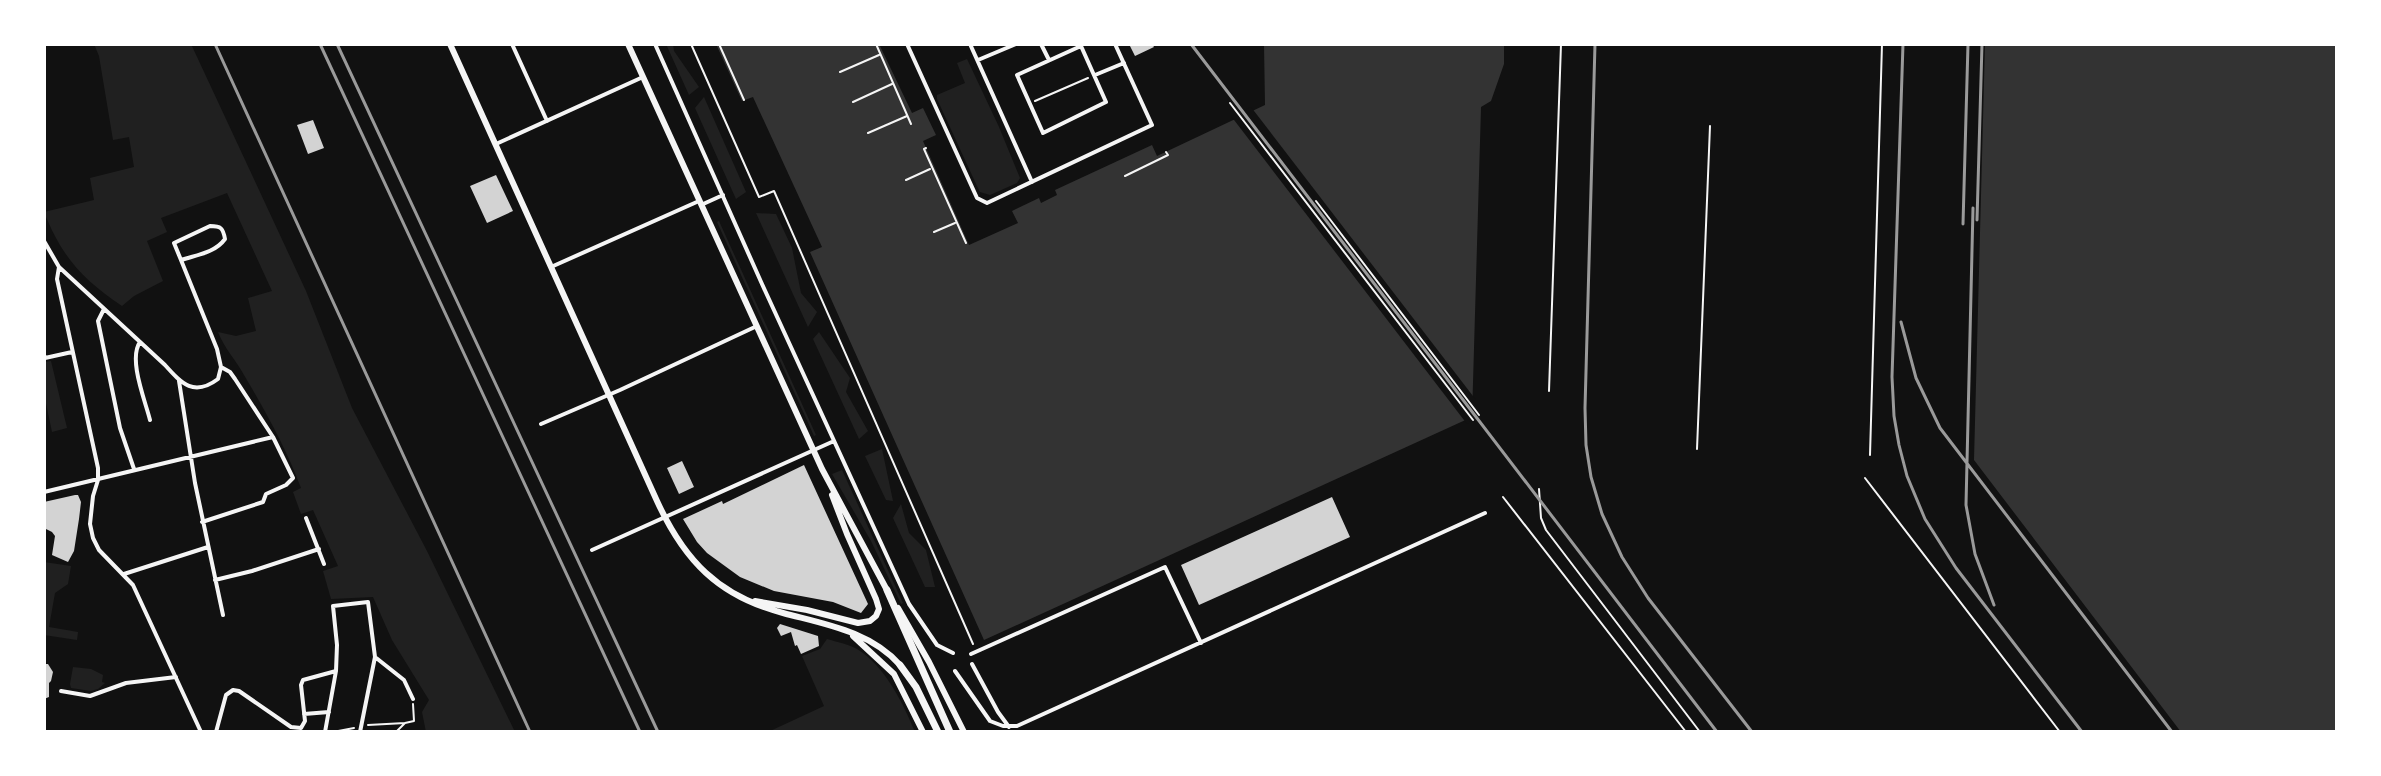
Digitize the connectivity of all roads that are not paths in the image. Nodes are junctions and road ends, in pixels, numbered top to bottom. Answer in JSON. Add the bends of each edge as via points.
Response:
{"nodes":[{"id":1,"x":450,"y":44,"type":"edge"},
{"id":2,"x":512,"y":44,"type":"edge"},
{"id":3,"x":628,"y":44,"type":"edge"},
{"id":4,"x":655,"y":44,"type":"edge"},
{"id":5,"x":907,"y":44,"type":"edge"},
{"id":6,"x":970,"y":44,"type":"edge"},
{"id":7,"x":1016,"y":44,"type":"edge"},
{"id":8,"x":1041,"y":44,"type":"edge"},
{"id":9,"x":1115,"y":44,"type":"edge"},
{"id":10,"x":1561,"y":44,"type":"edge"},
{"id":11,"x":1882,"y":44,"type":"edge"},
{"id":12,"x":978,"y":60,"type":"junction"},
{"id":13,"x":1049,"y":60,"type":"junction"},
{"id":14,"x":1124,"y":63,"type":"junction"},
{"id":15,"x":1095,"y":75,"type":"junction"},
{"id":16,"x":643,"y":77,"type":"junction"},
{"id":17,"x":1230,"y":103,"type":"dead end"},
{"id":18,"x":547,"y":121,"type":"junction"},
{"id":19,"x":1710,"y":126,"type":"dead end"},
{"id":20,"x":495,"y":144,"type":"junction"},
{"id":21,"x":1032,"y":182,"type":"junction"},
{"id":22,"x":723,"y":195,"type":"junction"},
{"id":23,"x":1316,"y":201,"type":"dead end"},
{"id":24,"x":700,"y":203,"type":"junction"},
{"id":25,"x":44,"y":241,"type":"edge"},
{"id":26,"x":181,"y":260,"type":"junction"},
{"id":27,"x":59,"y":267,"type":"junction"},
{"id":28,"x":551,"y":267,"type":"junction"},
{"id":29,"x":104,"y":309,"type":"junction"},
{"id":30,"x":757,"y":326,"type":"junction"},
{"id":31,"x":140,"y":342,"type":"junction"},
{"id":32,"x":72,"y":352,"type":"junction"},
{"id":33,"x":44,"y":357,"type":"edge"},
{"id":34,"x":221,"y":367,"type":"junction"},
{"id":35,"x":179,"y":381,"type":"junction"},
{"id":36,"x":1549,"y":391,"type":"dead end"},
{"id":37,"x":609,"y":394,"type":"junction"},
{"id":38,"x":1479,"y":415,"type":"dead end"},
{"id":39,"x":150,"y":420,"type":"dead end"},
{"id":40,"x":1473,"y":420,"type":"dead end"},
{"id":41,"x":541,"y":424,"type":"dead end"},
{"id":42,"x":273,"y":437,"type":"junction"},
{"id":43,"x":834,"y":441,"type":"junction"},
{"id":44,"x":813,"y":449,"type":"junction"},
{"id":45,"x":1697,"y":449,"type":"dead end"},
{"id":46,"x":1870,"y":455,"type":"dead end"},
{"id":47,"x":190,"y":456,"type":"junction"},
{"id":48,"x":134,"y":469,"type":"junction"},
{"id":49,"x":824,"y":473,"type":"junction"},
{"id":50,"x":1865,"y":478,"type":"dead end"},
{"id":51,"x":98,"y":480,"type":"junction"},
{"id":52,"x":1539,"y":489,"type":"dead end"},
{"id":53,"x":44,"y":492,"type":"edge"},
{"id":54,"x":1503,"y":497,"type":"dead end"},
{"id":55,"x":1485,"y":513,"type":"dead end"},
{"id":56,"x":665,"y":517,"type":"junction"},
{"id":57,"x":306,"y":518,"type":"dead end"},
{"id":58,"x":202,"y":522,"type":"junction"},
{"id":59,"x":208,"y":547,"type":"junction"},
{"id":60,"x":319,"y":549,"type":"junction"},
{"id":61,"x":592,"y":550,"type":"dead end"},
{"id":62,"x":324,"y":564,"type":"dead end"},
{"id":63,"x":124,"y":574,"type":"junction"},
{"id":64,"x":215,"y":580,"type":"junction"},
{"id":65,"x":887,"y":590,"type":"junction"},
{"id":66,"x":743,"y":597,"type":"junction"},
{"id":67,"x":223,"y":615,"type":"dead end"},
{"id":68,"x":847,"y":631,"type":"junction"},
{"id":69,"x":1201,"y":644,"type":"junction"},
{"id":70,"x":953,"y":653,"type":"dead end"},
{"id":71,"x":974,"y":653,"type":"road end"},
{"id":72,"x":375,"y":657,"type":"junction"},
{"id":73,"x":972,"y":664,"type":"dead end"},
{"id":74,"x":900,"y":665,"type":"joint"},
{"id":75,"x":336,"y":671,"type":"junction"},
{"id":76,"x":955,"y":671,"type":"dead end"},
{"id":77,"x":176,"y":677,"type":"junction"},
{"id":78,"x":61,"y":691,"type":"dead end"},
{"id":79,"x":413,"y":699,"type":"road end"},
{"id":80,"x":329,"y":712,"type":"junction"},
{"id":81,"x":304,"y":714,"type":"junction"},
{"id":82,"x":1009,"y":727,"type":"junction"},
{"id":83,"x":201,"y":732,"type":"edge"},
{"id":84,"x":216,"y":732,"type":"edge"},
{"id":85,"x":325,"y":732,"type":"edge"},
{"id":86,"x":360,"y":732,"type":"edge"},
{"id":87,"x":923,"y":732,"type":"edge"},
{"id":88,"x":938,"y":732,"type":"edge"},
{"id":89,"x":950,"y":732,"type":"edge"},
{"id":90,"x":964,"y":732,"type":"edge"},
{"id":91,"x":1686,"y":732,"type":"edge"},
{"id":92,"x":1700,"y":732,"type":"edge"},
{"id":93,"x":2060,"y":732,"type":"edge"}],
"edges":[{"from":1,"to":20,"type":"main road"},
{"from":2,"to":18,"type":"street"},
{"from":3,"to":16,"type":"main road"},
{"from":4,"to":22,"type":"street"},
{"from":5,"to":21,"type":"street","via":[[977,198],[987,203]]},
{"from":6,"to":12,"type":"street"},
{"from":7,"to":12,"type":"street"},
{"from":8,"to":13,"type":"street"},
{"from":9,"to":14,"type":"street"},
{"from":10,"to":36,"type":"lane"},
{"from":11,"to":46,"type":"lane"},
{"from":12,"to":21,"type":"street"},
{"from":13,"to":15,"type":"street","via":[[1081,46]]},
{"from":13,"to":15,"type":"street","via":[[1017,75],[1043,133],[1106,102]]},
{"from":14,"to":15,"type":"street"},
{"from":14,"to":21,"type":"street","via":[[1152,125]]},
{"from":16,"to":18,"type":"street"},
{"from":16,"to":24,"type":"main road"},
{"from":17,"to":40,"type":"lane"},
{"from":18,"to":20,"type":"street"},
{"from":19,"to":45,"type":"lane"},
{"from":20,"to":28,"type":"main road"},
{"from":22,"to":24,"type":"street"},
{"from":22,"to":43,"type":"street"},
{"from":23,"to":38,"type":"lane"},
{"from":24,"to":28,"type":"street"},
{"from":24,"to":30,"type":"main road"},
{"from":25,"to":27,"type":"street"},
{"from":26,"to":26,"type":"street","via":[[215,249],[225,239],[224,230],[210,226],[174,243]]},
{"from":26,"to":34,"type":"street"},
{"from":27,"to":29,"type":"street"},
{"from":27,"to":32,"type":"street"},
{"from":28,"to":37,"type":"main road"},
{"from":29,"to":31,"type":"street"},
{"from":29,"to":48,"type":"street","via":[[98,321]]},
{"from":30,"to":37,"type":"street"},
{"from":30,"to":44,"type":"main road"},
{"from":31,"to":35,"type":"street"},
{"from":31,"to":39,"type":"street","via":[[136,359]]},
{"from":32,"to":33,"type":"street"},
{"from":32,"to":51,"type":"street"},
{"from":34,"to":35,"type":"street","via":[[218,379],[200,389]]},
{"from":34,"to":42,"type":"street","via":[[230,372]]},
{"from":35,"to":47,"type":"street"},
{"from":37,"to":41,"type":"street"},
{"from":37,"to":56,"type":"main road"},
{"from":42,"to":47,"type":"street"},
{"from":42,"to":58,"type":"street","via":[[293,478],[266,494],[263,502]]},
{"from":43,"to":44,"type":"street"},
{"from":43,"to":70,"type":"street","via":[[909,604],[937,645]]},
{"from":44,"to":49,"type":"main road"},
{"from":44,"to":56,"type":"street"},
{"from":47,"to":48,"type":"street"},
{"from":47,"to":58,"type":"street"},
{"from":48,"to":51,"type":"street"},
{"from":49,"to":65,"type":"main road"},
{"from":49,"to":66,"type":"main road","via":[[876,599],[876,616],[858,623]]},
{"from":50,"to":93,"type":"lane"},
{"from":51,"to":53,"type":"street"},
{"from":51,"to":63,"type":"street","via":[[90,531],[99,550]]},
{"from":52,"to":92,"type":"lane","via":[[1546,530]]},
{"from":54,"to":91,"type":"lane"},
{"from":55,"to":69,"type":"street"},
{"from":56,"to":61,"type":"street"},
{"from":56,"to":66,"type":"main road","via":[[679,545],[700,568]]},
{"from":57,"to":60,"type":"street"},
{"from":58,"to":59,"type":"street"},
{"from":59,"to":63,"type":"street"},
{"from":59,"to":64,"type":"street"},
{"from":60,"to":62,"type":"street"},
{"from":60,"to":64,"type":"street"},
{"from":63,"to":77,"type":"street"},
{"from":64,"to":67,"type":"street"},
{"from":65,"to":89,"type":"highway"},
{"from":65,"to":90,"type":"main road"},
{"from":66,"to":68,"type":"main road"},
{"from":68,"to":74,"type":"main road","via":[[882,647]]},
{"from":68,"to":87,"type":"main road","via":[[894,674]]},
{"from":69,"to":71,"type":"street","via":[[1165,567]]},
{"from":69,"to":82,"type":"street"},
{"from":72,"to":75,"type":"street","via":[[368,602],[333,606]]},
{"from":72,"to":79,"type":"street","via":[[404,680]]},
{"from":72,"to":86,"type":"street"},
{"from":73,"to":82,"type":"street"},
{"from":74,"to":88,"type":"highway"},
{"from":75,"to":80,"type":"street"},
{"from":75,"to":81,"type":"street","via":[[303,680]]},
{"from":76,"to":82,"type":"street","via":[[990,721]]},
{"from":77,"to":78,"type":"street","via":[[126,683],[90,696]]},
{"from":77,"to":83,"type":"street"},
{"from":80,"to":81,"type":"street"},
{"from":80,"to":85,"type":"street"},
{"from":81,"to":84,"type":"street","via":[[301,728],[291,727],[233,690],[226,695]]}]}
